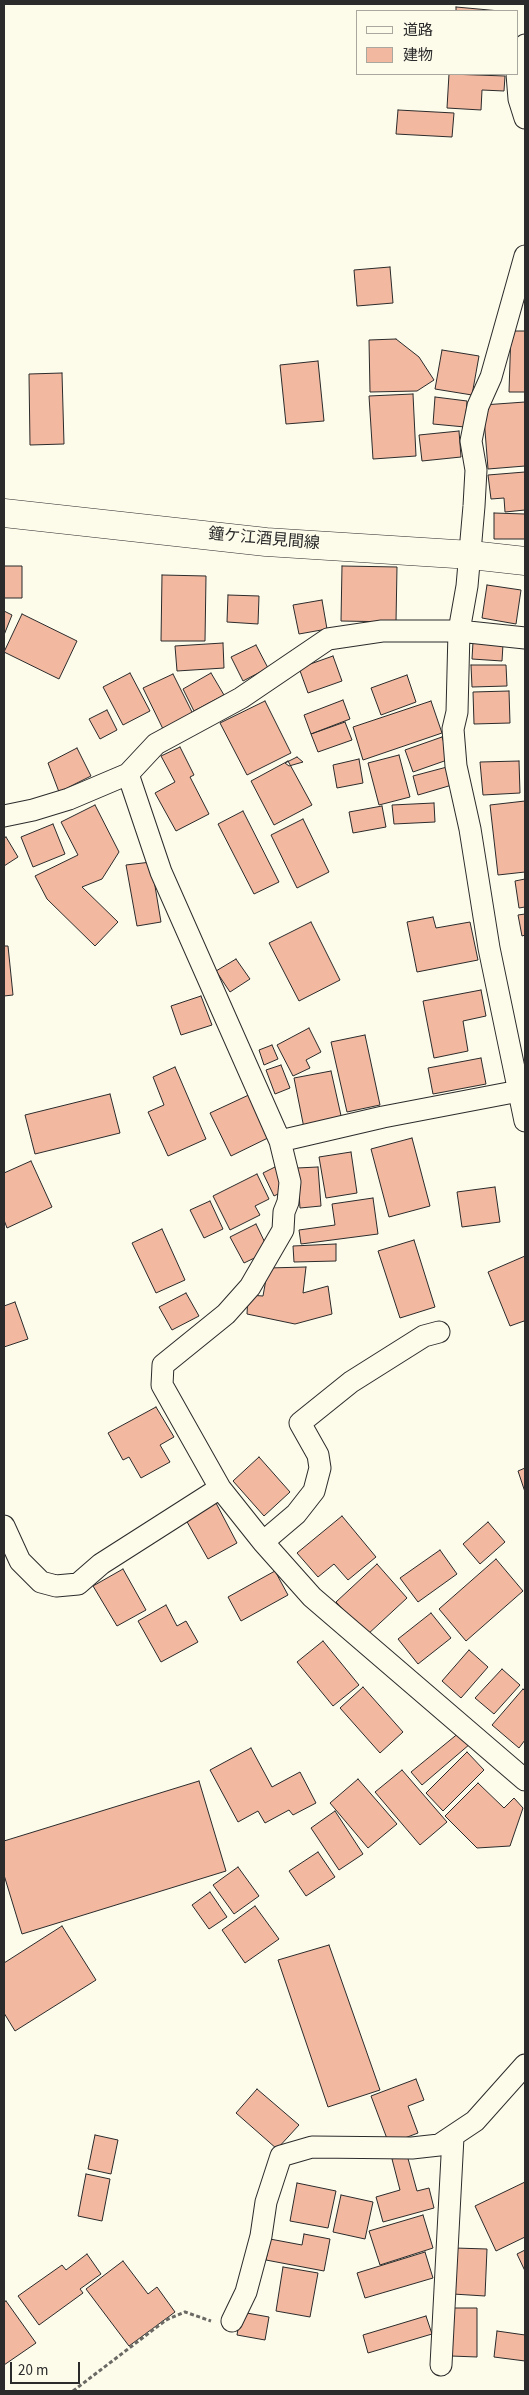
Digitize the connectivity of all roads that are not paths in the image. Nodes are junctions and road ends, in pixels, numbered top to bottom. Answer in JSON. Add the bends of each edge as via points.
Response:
{"nodes":[{"id":1,"x":525,"y":45,"type":"edge"},
{"id":2,"x":519,"y":61,"type":"edge"},
{"id":3,"x":517,"y":75,"type":"edge"},
{"id":4,"x":525,"y":118,"type":"edge"},
{"id":5,"x":525,"y":256,"type":"edge"},
{"id":6,"x":4,"y":513,"type":"edge"},
{"id":7,"x":471,"y":555,"type":"junction"},
{"id":8,"x":525,"y":561,"type":"edge"},
{"id":9,"x":459,"y":631,"type":"junction"},
{"id":10,"x":525,"y":638,"type":"edge"},
{"id":11,"x":128,"y":774,"type":"junction"},
{"id":12,"x":4,"y":816,"type":"edge"},
{"id":13,"x":519,"y":1091,"type":"junction"},
{"id":14,"x":525,"y":1121,"type":"edge"},
{"id":15,"x":280,"y":1141,"type":"junction"},
{"id":16,"x":438,"y":1332,"type":"dead end"},
{"id":17,"x":220,"y":1488,"type":"junction"},
{"id":18,"x":4,"y":1526,"type":"edge"},
{"id":19,"x":263,"y":1542,"type":"junction"},
{"id":20,"x":525,"y":1780,"type":"edge"},
{"id":21,"x":524,"y":2068,"type":"edge"},
{"id":22,"x":453,"y":2137,"type":"junction"},
{"id":23,"x":232,"y":2321,"type":"road end"},
{"id":24,"x":441,"y":2365,"type":"dead end"}],
"edges":[{"from":1,"to":2,"type":"street"},
{"from":3,"to":4,"type":"street"},
{"from":5,"to":7,"type":"street","via":[[490,377],[478,406],[471,441],[476,470]]},
{"from":6,"to":7,"type":"main road","name":"鐘ケ江酒見間線","via":[[266,542]]},
{"from":7,"to":8,"type":"main road","name":"鐘ケ江酒見間線"},
{"from":7,"to":9,"type":"street"},
{"from":9,"to":10,"type":"street"},
{"from":9,"to":11,"type":"street","via":[[382,631],[328,639],[241,698],[156,744]]},
{"from":9,"to":13,"type":"street","via":[[457,712],[453,728],[456,766]]},
{"from":11,"to":12,"type":"street","via":[[69,799]]},
{"from":11,"to":15,"type":"street","via":[[160,872]]},
{"from":13,"to":14,"type":"street"},
{"from":13,"to":15,"type":"street"},
{"from":15,"to":17,"type":"street","via":[[290,1182],[283,1230],[272,1252],[250,1288],[226,1314],[163,1365],[162,1385]]},
{"from":16,"to":19,"type":"street","via":[[424,1336],[351,1382],[300,1423],[318,1455],[320,1468],[314,1491],[296,1514]]},
{"from":17,"to":18,"type":"street","via":[[101,1564],[78,1584],[56,1586],[42,1582],[20,1561]]},
{"from":17,"to":19,"type":"street"},
{"from":19,"to":20,"type":"street","via":[[312,1597]]},
{"from":21,"to":22,"type":"street","via":[[475,2121]]},
{"from":22,"to":23,"type":"street","via":[[439,2145],[412,2148],[312,2147],[281,2156],[266,2202],[246,2292]]},
{"from":22,"to":24,"type":"street"}]}
